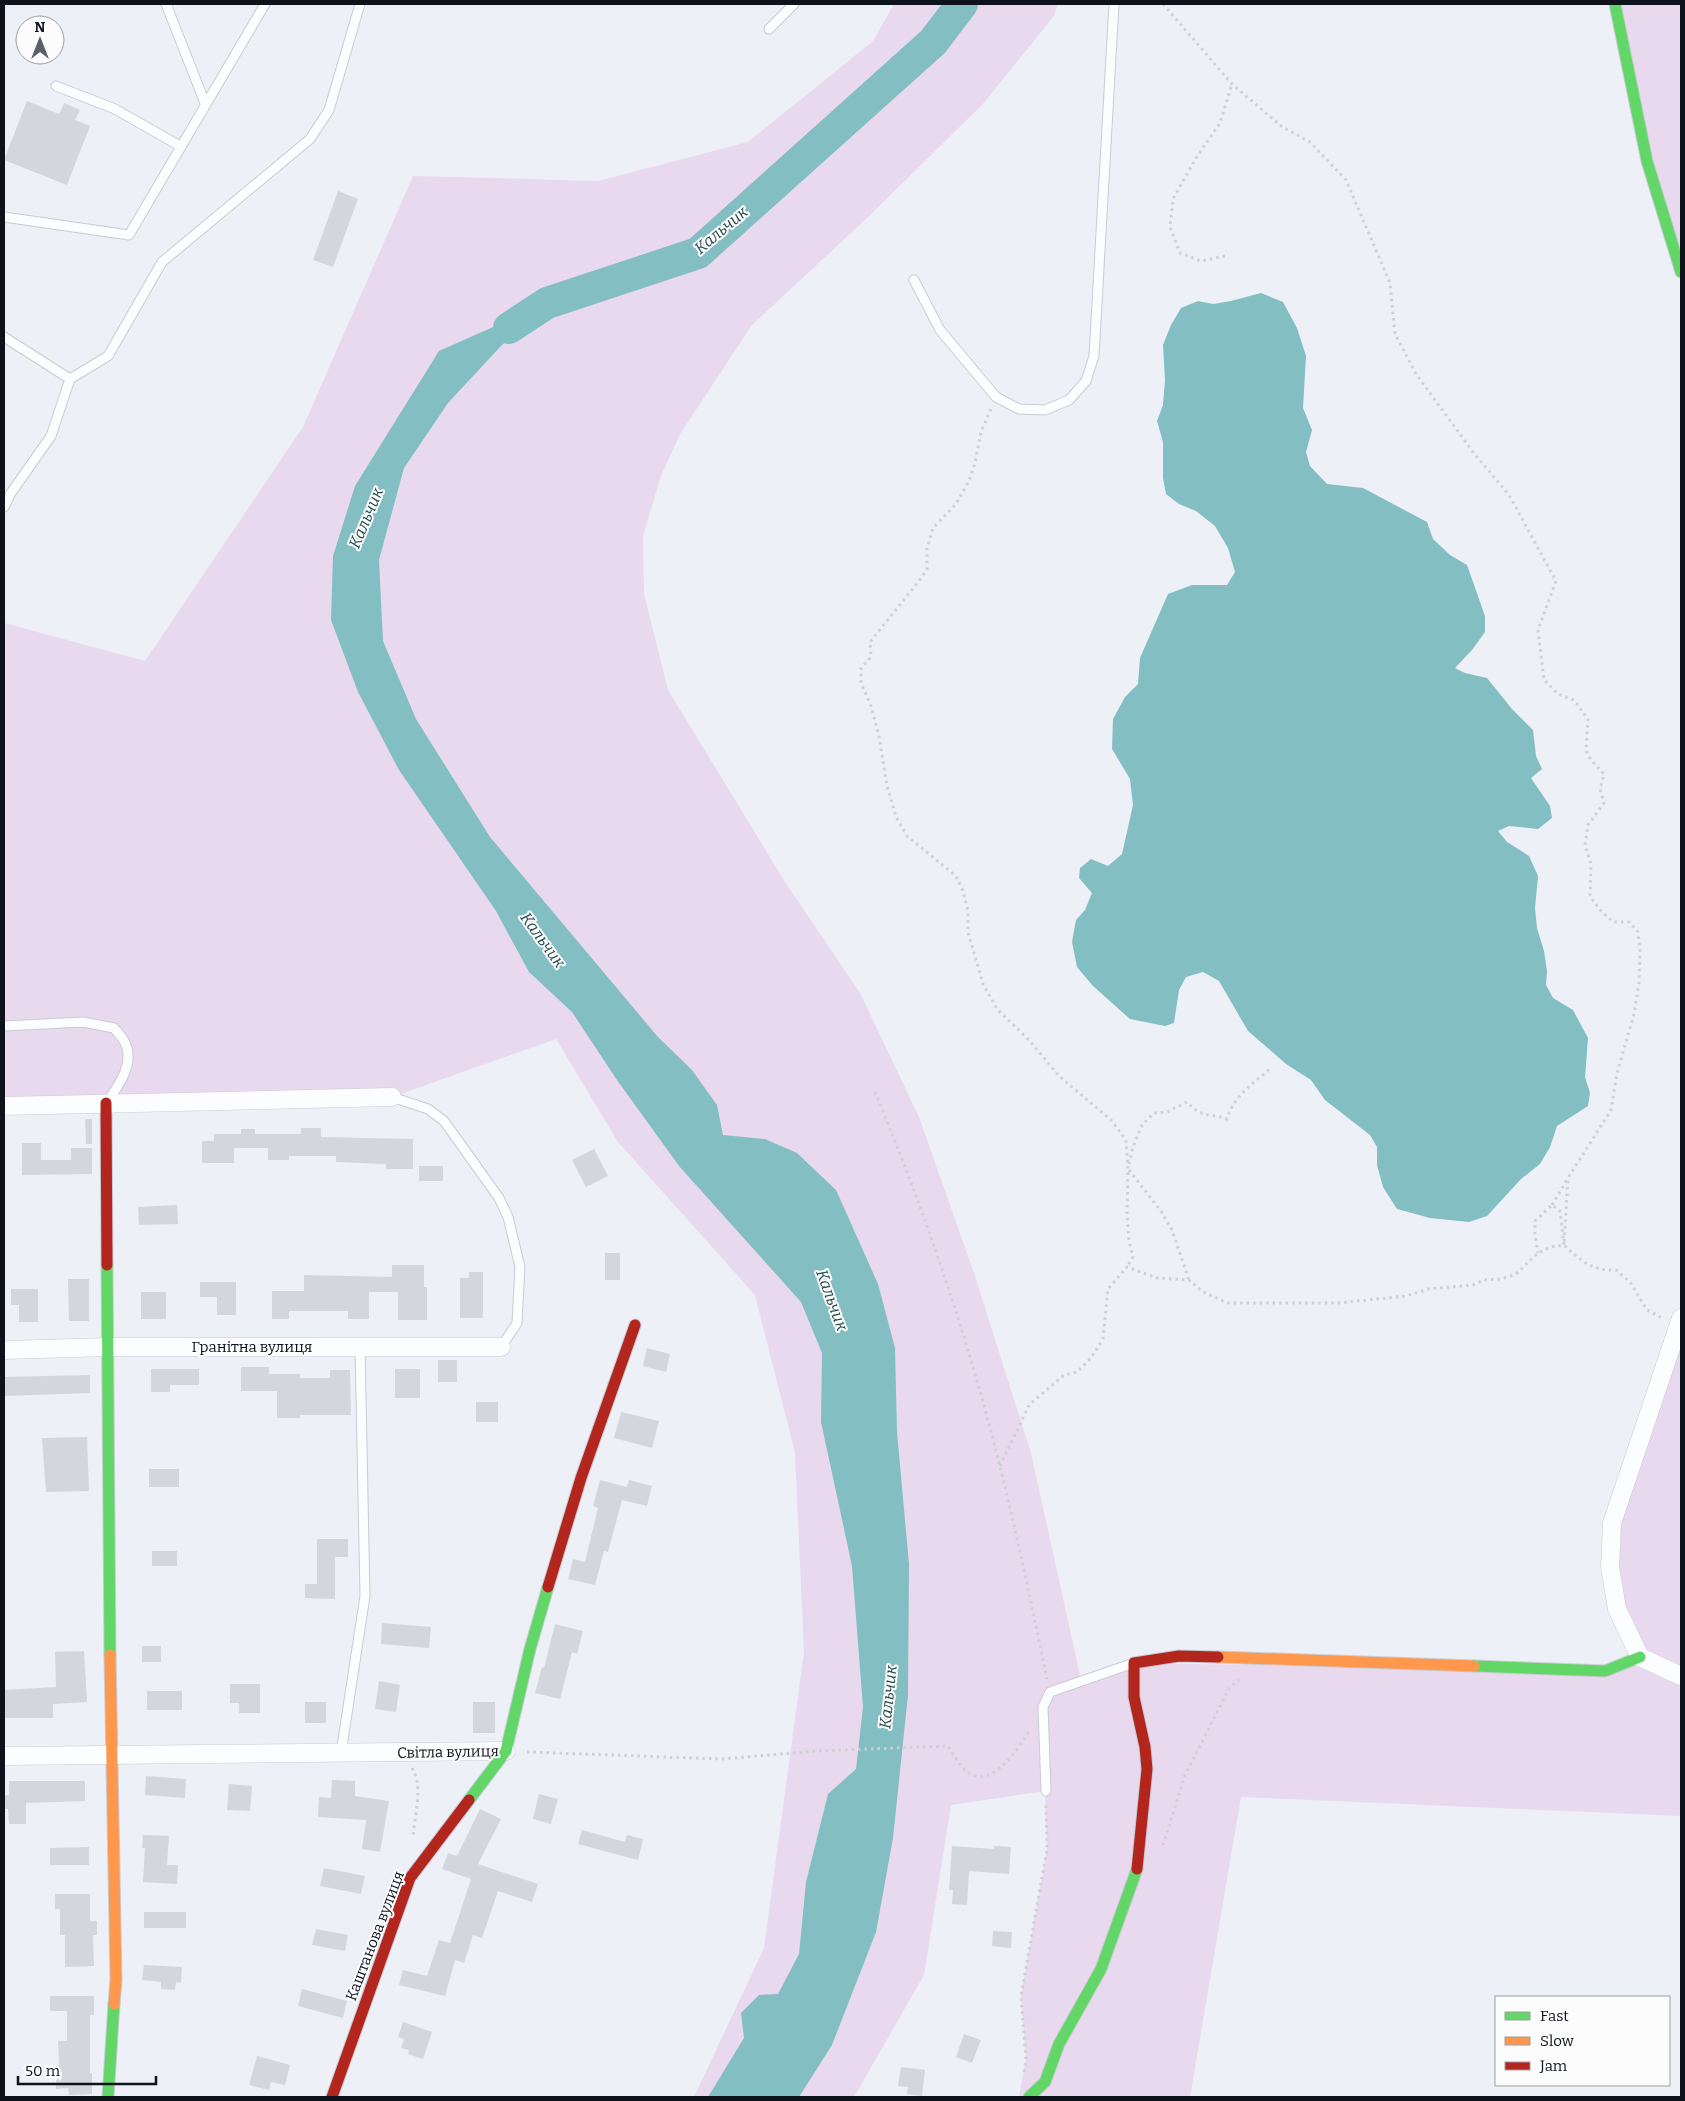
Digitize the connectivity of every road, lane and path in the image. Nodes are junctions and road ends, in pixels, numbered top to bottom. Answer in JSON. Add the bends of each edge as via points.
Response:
{"nodes":[{"id":1,"x":166,"y":4,"type":"edge"},
{"id":2,"x":265,"y":4,"type":"edge"},
{"id":3,"x":360,"y":4,"type":"edge"},
{"id":4,"x":794,"y":4,"type":"edge"},
{"id":5,"x":1114,"y":4,"type":"edge"},
{"id":6,"x":1163,"y":4,"type":"edge"},
{"id":7,"x":1615,"y":4,"type":"edge"},
{"id":8,"x":769,"y":29,"type":"dead end"},
{"id":9,"x":1232,"y":84,"type":"junction"},
{"id":10,"x":56,"y":86,"type":"dead end"},
{"id":11,"x":205,"y":104,"type":"junction"},
{"id":12,"x":180,"y":146,"type":"junction"},
{"id":13,"x":4,"y":217,"type":"edge"},
{"id":14,"x":1225,"y":256,"type":"dead end"},
{"id":15,"x":1681,"y":272,"type":"edge"},
{"id":16,"x":914,"y":280,"type":"dead end"},
{"id":17,"x":4,"y":337,"type":"edge"},
{"id":18,"x":70,"y":379,"type":"junction"},
{"id":19,"x":996,"y":397,"type":"junction"},
{"id":20,"x":4,"y":507,"type":"edge"},
{"id":21,"x":4,"y":1026,"type":"edge"},
{"id":22,"x":1272,"y":1067,"type":"dead end"},
{"id":23,"x":875,"y":1092,"type":"dead end"},
{"id":24,"x":392,"y":1097,"type":"joint"},
{"id":25,"x":106,"y":1103,"type":"junction"},
{"id":26,"x":4,"y":1106,"type":"edge"},
{"id":27,"x":1128,"y":1169,"type":"junction"},
{"id":28,"x":1568,"y":1178,"type":"junction"},
{"id":29,"x":1552,"y":1206,"type":"junction"},
{"id":30,"x":1564,"y":1245,"type":"junction"},
{"id":31,"x":1538,"y":1253,"type":"junction"},
{"id":32,"x":1127,"y":1267,"type":"junction"},
{"id":33,"x":1189,"y":1280,"type":"junction"},
{"id":34,"x":1680,"y":1322,"type":"edge"},
{"id":35,"x":636,"y":1325,"type":"dead end"},
{"id":36,"x":109,"y":1347,"type":"junction"},
{"id":37,"x":360,"y":1347,"type":"junction"},
{"id":38,"x":501,"y":1347,"type":"joint"},
{"id":39,"x":4,"y":1350,"type":"edge"},
{"id":40,"x":1000,"y":1466,"type":"junction"},
{"id":41,"x":1640,"y":1657,"type":"junction"},
{"id":42,"x":1134,"y":1663,"type":"junction"},
{"id":43,"x":1245,"y":1675,"type":"dead end"},
{"id":44,"x":1681,"y":1676,"type":"edge"},
{"id":45,"x":1050,"y":1692,"type":"junction"},
{"id":46,"x":1043,"y":1706,"type":"junction"},
{"id":47,"x":506,"y":1751,"type":"junction"},
{"id":48,"x":402,"y":1752,"type":"junction"},
{"id":49,"x":341,"y":1753,"type":"junction"},
{"id":50,"x":111,"y":1755,"type":"junction"},
{"id":51,"x":4,"y":1756,"type":"edge"},
{"id":52,"x":1046,"y":1791,"type":"joint"},
{"id":53,"x":413,"y":1838,"type":"dead end"},
{"id":54,"x":1160,"y":1852,"type":"dead end"},
{"id":55,"x":1026,"y":2059,"type":"dead end"},
{"id":56,"x":108,"y":2097,"type":"edge"},
{"id":57,"x":332,"y":2097,"type":"edge"},
{"id":58,"x":1029,"y":2097,"type":"edge"}],
"edges":[{"from":1,"to":11,"type":"lane"},
{"from":2,"to":11,"type":"lane"},
{"from":3,"to":18,"type":"lane","via":[[329,110],[310,140],[162,262],[108,356]]},
{"from":4,"to":8,"type":"lane"},
{"from":5,"to":19,"type":"lane","via":[[1094,356],[1086,381],[1069,400],[1045,410],[1019,409]]},
{"from":6,"to":9,"type":"path"},
{"from":7,"to":15,"type":"street","via":[[1647,161]]},
{"from":9,"to":14,"type":"path","via":[[1220,123],[1174,199],[1170,228],[1180,253],[1201,261]]},
{"from":9,"to":28,"type":"path","via":[[1281,126],[1310,142],[1346,180],[1390,283],[1395,334],[1416,374],[1509,495],[1556,581],[1538,630],[1544,680],[1558,694],[1574,700],[1588,719],[1586,751],[1604,774],[1600,789],[1604,803],[1588,825],[1585,845],[1592,864],[1590,896],[1613,922],[1629,922],[1638,932],[1640,950],[1634,1014],[1617,1073],[1611,1110]]},
{"from":10,"to":12,"type":"lane","via":[[114,109]]},
{"from":11,"to":12,"type":"lane"},
{"from":12,"to":13,"type":"lane","via":[[129,234]]},
{"from":16,"to":19,"type":"lane","via":[[940,330]]},
{"from":17,"to":18,"type":"lane"},
{"from":18,"to":20,"type":"lane","via":[[51,436]]},
{"from":19,"to":27,"type":"path","via":[[981,432],[969,481],[956,504],[933,528],[927,549],[927,569],[870,642],[871,657],[861,668],[860,683],[880,736],[887,786],[896,816],[907,836],[956,876],[968,911],[968,932],[983,984],[997,1009],[1059,1076],[1111,1120],[1126,1140]]},
{"from":21,"to":25,"type":"lane","via":[[83,1022],[114,1028],[126,1045],[128,1062],[123,1078]]},
{"from":22,"to":27,"type":"path","via":[[1241,1093],[1231,1106],[1227,1119],[1205,1116],[1187,1102],[1167,1112],[1154,1113],[1142,1124]]},
{"from":23,"to":40,"type":"path","via":[[929,1232],[969,1353]]},
{"from":24,"to":25,"type":"street"},
{"from":24,"to":38,"type":"lane","via":[[428,1109],[444,1122],[499,1198],[508,1217],[520,1268],[517,1323]]},
{"from":25,"to":26,"type":"street"},
{"from":25,"to":36,"type":"street"},
{"from":27,"to":32,"type":"path","via":[[1127,1213],[1134,1257]]},
{"from":27,"to":33,"type":"path","via":[[1172,1230]]},
{"from":28,"to":29,"type":"path"},
{"from":28,"to":30,"type":"path"},
{"from":29,"to":30,"type":"path","via":[[1560,1211]]},
{"from":29,"to":31,"type":"path","via":[[1535,1221]]},
{"from":30,"to":31,"type":"path"},
{"from":30,"to":34,"type":"path","via":[[1580,1260],[1601,1271],[1616,1270],[1630,1282],[1647,1310]]},
{"from":31,"to":33,"type":"path","via":[[1516,1274],[1502,1279],[1428,1289],[1406,1296],[1349,1302],[1228,1303],[1203,1292]]},
{"from":32,"to":33,"type":"path","via":[[1157,1278]]},
{"from":32,"to":40,"type":"path","via":[[1108,1289],[1103,1339],[1091,1358],[1077,1372],[1064,1375],[1030,1405]]},
{"from":34,"to":41,"type":"street","via":[[1612,1523],[1610,1567],[1617,1609]]},
{"from":35,"to":47,"type":"street","name":"Світла вулиця","via":[[581,1478],[530,1649]]},
{"from":36,"to":37,"type":"street","name":"Гранітна вулиця"},
{"from":36,"to":39,"type":"street","name":"Гранітна вулиця"},
{"from":36,"to":50,"type":"street"},
{"from":37,"to":38,"type":"street","name":"Гранітна вулиця"},
{"from":37,"to":49,"type":"lane","via":[[365,1596]]},
{"from":40,"to":45,"type":"path"},
{"from":41,"to":42,"type":"street","via":[[1605,1671],[1179,1656]]},
{"from":41,"to":44,"type":"street"},
{"from":42,"to":45,"type":"lane"},
{"from":42,"to":58,"type":"street","via":[[1134,1697],[1147,1769],[1138,1866],[1101,1969],[1059,2044],[1044,2082]]},
{"from":43,"to":54,"type":"path","via":[[1230,1687],[1185,1775]]},
{"from":45,"to":46,"type":"lane"},
{"from":46,"to":47,"type":"path","via":[[1022,1741],[999,1770],[985,1775],[973,1775],[961,1766],[948,1746],[816,1751],[722,1759]]},
{"from":46,"to":52,"type":"lane"},
{"from":47,"to":48,"type":"street","name":"Світла вулиця"},
{"from":47,"to":57,"type":"street","name":"Каштанова вулиця","via":[[410,1878]]},
{"from":48,"to":49,"type":"street","name":"Світла вулиця"},
{"from":48,"to":53,"type":"path","via":[[417,1781]]},
{"from":49,"to":50,"type":"street","name":"Світла вулиця"},
{"from":50,"to":51,"type":"street","name":"Світла вулиця"},
{"from":50,"to":56,"type":"street","via":[[116,1980]]},
{"from":52,"to":55,"type":"path","via":[[1047,1849],[1021,1996]]}]}
